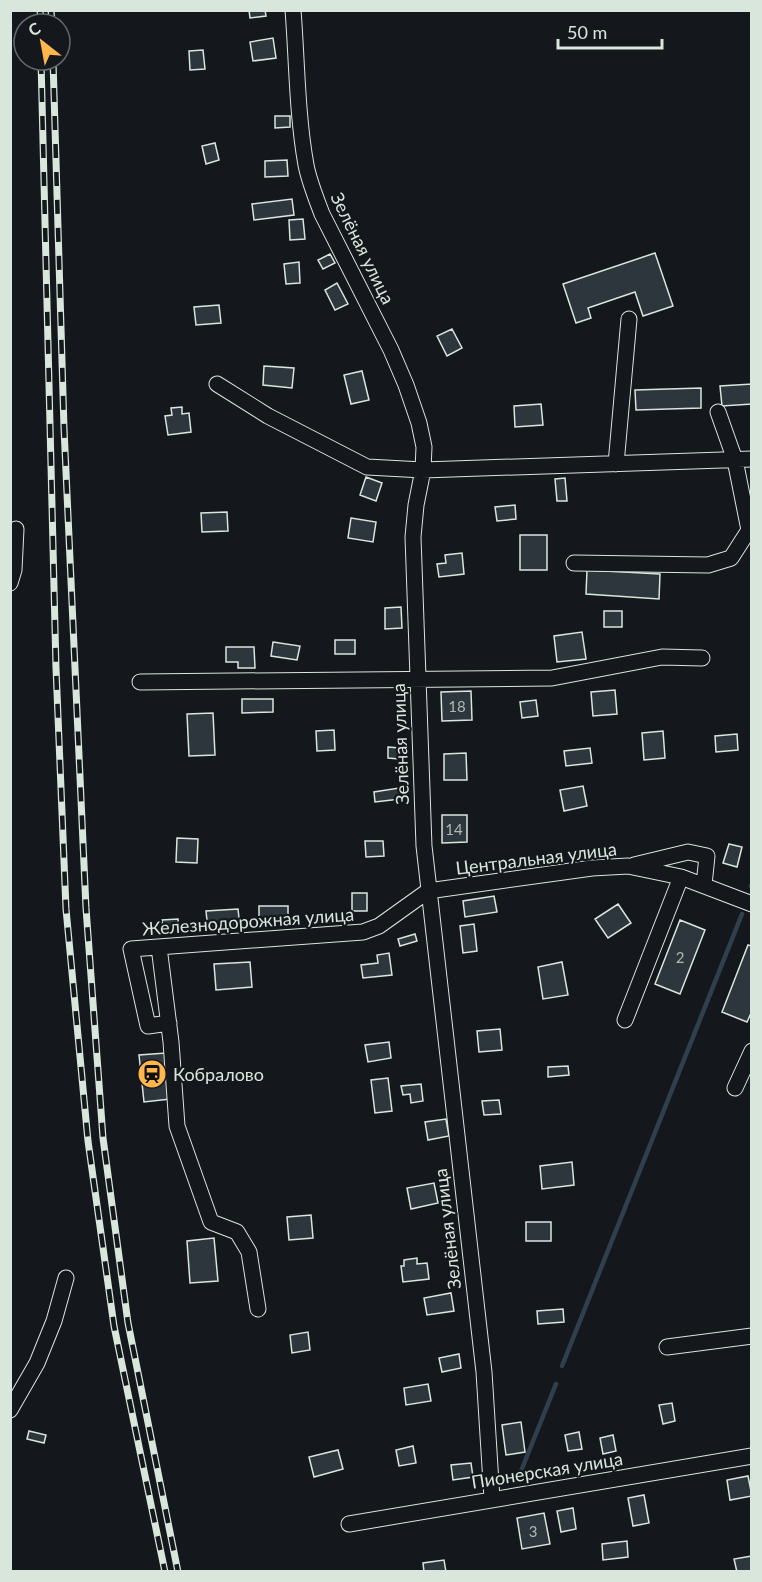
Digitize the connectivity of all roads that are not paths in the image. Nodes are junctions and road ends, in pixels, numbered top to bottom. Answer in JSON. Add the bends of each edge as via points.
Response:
{"nodes":[{"id":1,"x":293,"y":10,"type":"edge"},
{"id":2,"x":629,"y":319,"type":"dead end"},
{"id":3,"x":217,"y":384,"type":"dead end"},
{"id":4,"x":718,"y":411,"type":"dead end"},
{"id":5,"x":752,"y":459,"type":"edge"},
{"id":6,"x":735,"y":460,"type":"junction"},
{"id":7,"x":616,"y":464,"type":"junction"},
{"id":8,"x":423,"y":470,"type":"junction"},
{"id":9,"x":16,"y":529,"type":"dead end"},
{"id":10,"x":574,"y":563,"type":"dead end"},
{"id":11,"x":10,"y":583,"type":"edge"},
{"id":12,"x":702,"y":658,"type":"dead end"},
{"id":13,"x":417,"y":681,"type":"junction"},
{"id":14,"x":140,"y":682,"type":"dead end"},
{"id":15,"x":628,"y":866,"type":"junction"},
{"id":16,"x":681,"y":877,"type":"junction"},
{"id":17,"x":704,"y":885,"type":"junction"},
{"id":18,"x":428,"y":891,"type":"junction"},
{"id":19,"x":752,"y":904,"type":"edge"},
{"id":20,"x":159,"y":947,"type":"junction"},
{"id":21,"x":625,"y":1020,"type":"dead end"},
{"id":22,"x":169,"y":1023,"type":"junction"},
{"id":23,"x":752,"y":1051,"type":"edge"},
{"id":24,"x":735,"y":1088,"type":"dead end"},
{"id":25,"x":66,"y":1278,"type":"dead end"},
{"id":26,"x":258,"y":1309,"type":"dead end"},
{"id":27,"x":752,"y":1336,"type":"edge"},
{"id":28,"x":667,"y":1347,"type":"dead end"},
{"id":29,"x":10,"y":1410,"type":"edge"},
{"id":30,"x":752,"y":1456,"type":"edge"},
{"id":31,"x":492,"y":1499,"type":"junction"},
{"id":32,"x":350,"y":1524,"type":"dead end"}],
"edges":[{"from":1,"to":8,"type":"street","name":"Зелёная улица","via":[[306,166],[322,214],[406,385],[424,447]]},
{"from":2,"to":7,"type":"street"},
{"from":3,"to":8,"type":"street","via":[[268,416],[367,468]]},
{"from":4,"to":6,"type":"street"},
{"from":5,"to":6,"type":"street"},
{"from":6,"to":7,"type":"street"},
{"from":6,"to":10,"type":"street","via":[[749,530],[731,558],[708,565]]},
{"from":7,"to":8,"type":"street"},
{"from":8,"to":13,"type":"street","name":"Зелёная улица","via":[[413,537]]},
{"from":9,"to":11,"type":"street"},
{"from":12,"to":13,"type":"street","via":[[662,657],[552,678]]},
{"from":13,"to":14,"type":"street"},
{"from":13,"to":18,"type":"street","name":"Зелёная улица"},
{"from":15,"to":16,"type":"street","name":"Центральная улица"},
{"from":15,"to":17,"type":"street","via":[[688,852],[707,856]]},
{"from":15,"to":18,"type":"street","name":"Центральная улица"},
{"from":16,"to":17,"type":"street","name":"Центральная улица"},
{"from":16,"to":21,"type":"street"},
{"from":17,"to":19,"type":"street","name":"Центральная улица"},
{"from":18,"to":20,"type":"street","name":"Железнодорожная улица","via":[[379,926],[363,932]]},
{"from":18,"to":31,"type":"street","name":"Зелёная улица","via":[[484,1372]]},
{"from":20,"to":22,"type":"street"},
{"from":20,"to":22,"type":"street","name":"Железнодорожная улица","via":[[131,949],[148,1026]]},
{"from":22,"to":26,"type":"street","via":[[177,1126],[211,1222],[237,1232],[249,1252]]},
{"from":23,"to":24,"type":"street"},
{"from":25,"to":29,"type":"street","via":[[37,1363]]},
{"from":27,"to":28,"type":"street"},
{"from":30,"to":31,"type":"street","name":"Пионерская улица"},
{"from":31,"to":32,"type":"street","name":"Пионерская улица"}]}
